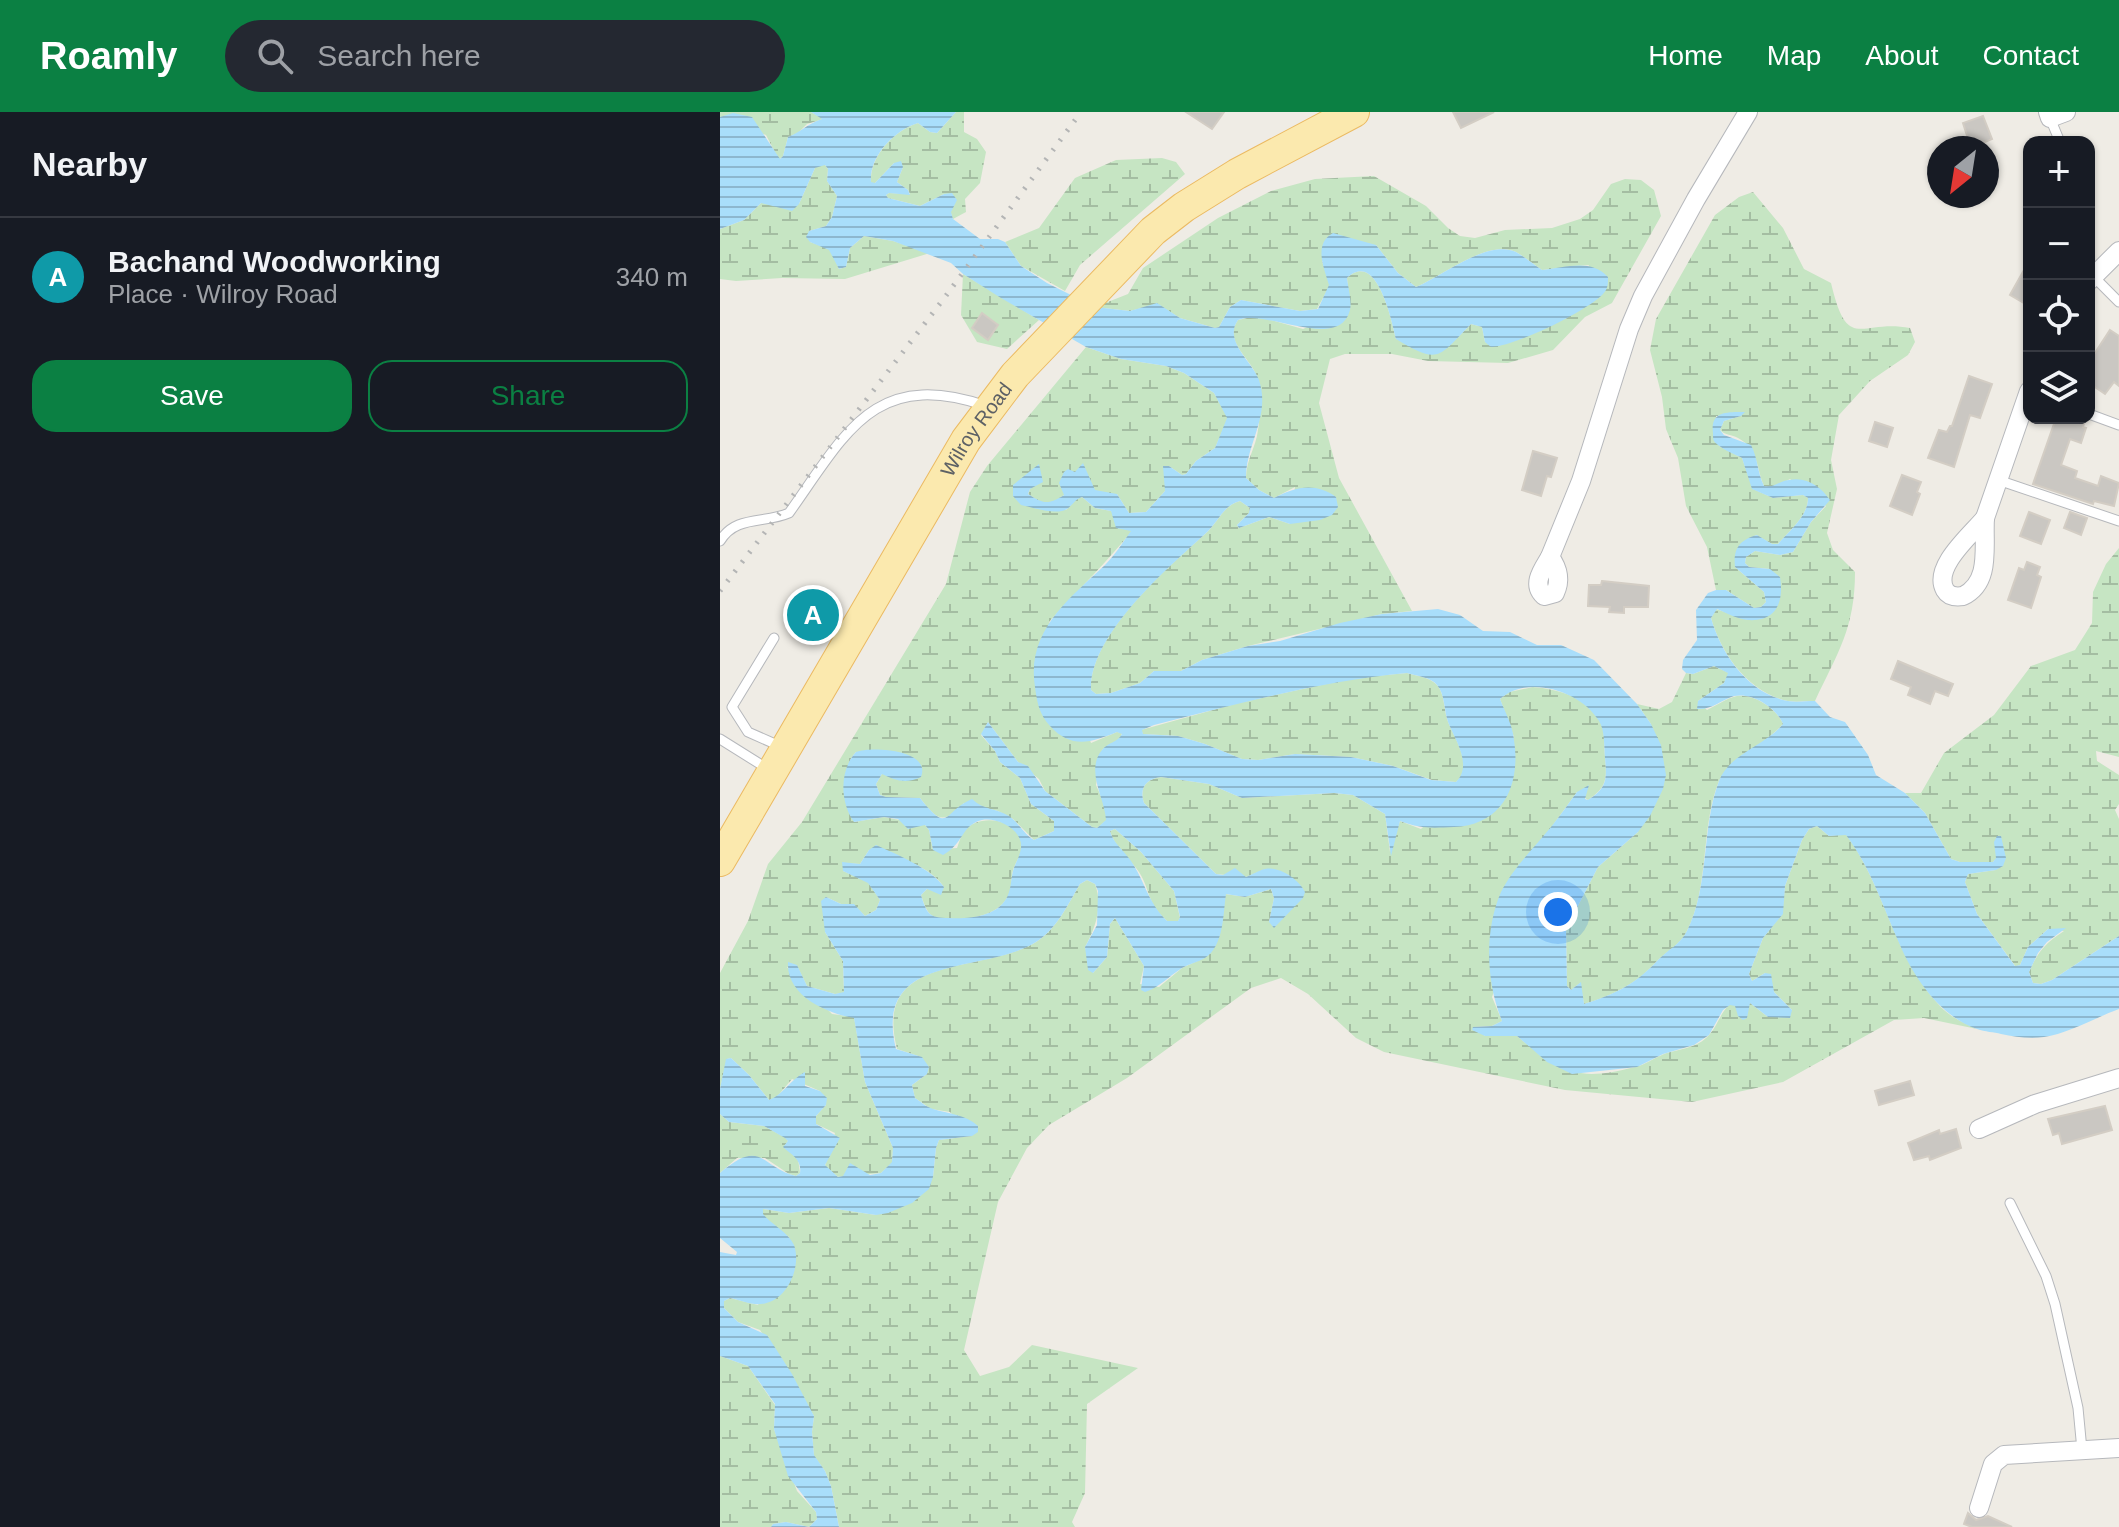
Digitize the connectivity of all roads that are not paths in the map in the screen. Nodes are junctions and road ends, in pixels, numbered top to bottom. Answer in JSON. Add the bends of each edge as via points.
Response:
{"nodes":[{"id":1,"x":1748,"y":112,"type":"edge"},
{"id":2,"x":2055,"y":114,"type":"edge"},
{"id":3,"x":1341,"y":115,"type":"edge"},
{"id":4,"x":2059,"y":136,"type":"edge"},
{"id":5,"x":2119,"y":251,"type":"edge"},
{"id":6,"x":2095,"y":274,"type":"edge"},
{"id":7,"x":2093,"y":280,"type":"edge"},
{"id":8,"x":2119,"y":302,"type":"edge"},
{"id":9,"x":989,"y":407,"type":"junction"},
{"id":10,"x":2023,"y":409,"type":"edge"},
{"id":11,"x":2095,"y":416,"type":"edge"},
{"id":12,"x":2119,"y":425,"type":"edge"},
{"id":13,"x":1998,"y":480,"type":"junction"},
{"id":14,"x":1985,"y":518,"type":"dead end"},
{"id":15,"x":2119,"y":521,"type":"edge"},
{"id":16,"x":720,"y":541,"type":"edge"},
{"id":17,"x":1550,"y":557,"type":"dead end"},
{"id":18,"x":774,"y":638,"type":"dead end"},
{"id":19,"x":720,"y":739,"type":"edge"},
{"id":20,"x":779,"y":760,"type":"junction"},
{"id":21,"x":724,"y":844,"type":"edge"},
{"id":22,"x":2119,"y":1078,"type":"edge"},
{"id":23,"x":1979,"y":1129,"type":"dead end"},
{"id":24,"x":2010,"y":1203,"type":"dead end"},
{"id":25,"x":2119,"y":1448,"type":"edge"},
{"id":26,"x":2082,"y":1450,"type":"junction"},
{"id":27,"x":1979,"y":1508,"type":"dead end"}],
"edges":[{"from":1,"to":17,"type":"street","via":[[1643,296],[1586,468]]},
{"from":2,"to":4,"type":"lane"},
{"from":3,"to":9,"type":"main road","name":"Wilroy Road","via":[[1237,174],[1153,231]]},
{"from":5,"to":6,"type":"street"},
{"from":7,"to":8,"type":"lane"},
{"from":9,"to":16,"type":"lane","via":[[936,394],[887,402],[854,424],[789,513],[733,526]]},
{"from":9,"to":20,"type":"main road","name":"Wilroy Road"},
{"from":10,"to":13,"type":"street"},
{"from":11,"to":12,"type":"lane"},
{"from":13,"to":14,"type":"street"},
{"from":13,"to":15,"type":"lane"},
{"from":18,"to":20,"type":"lane","via":[[732,707],[748,732]]},
{"from":19,"to":20,"type":"lane"},
{"from":20,"to":21,"type":"main road","name":"Wilroy Road"},
{"from":22,"to":23,"type":"street","via":[[2035,1104]]},
{"from":24,"to":26,"type":"lane","via":[[2055,1304]]},
{"from":25,"to":26,"type":"street"},
{"from":26,"to":27,"type":"street","via":[[2004,1455],[1997,1459]]}]}
